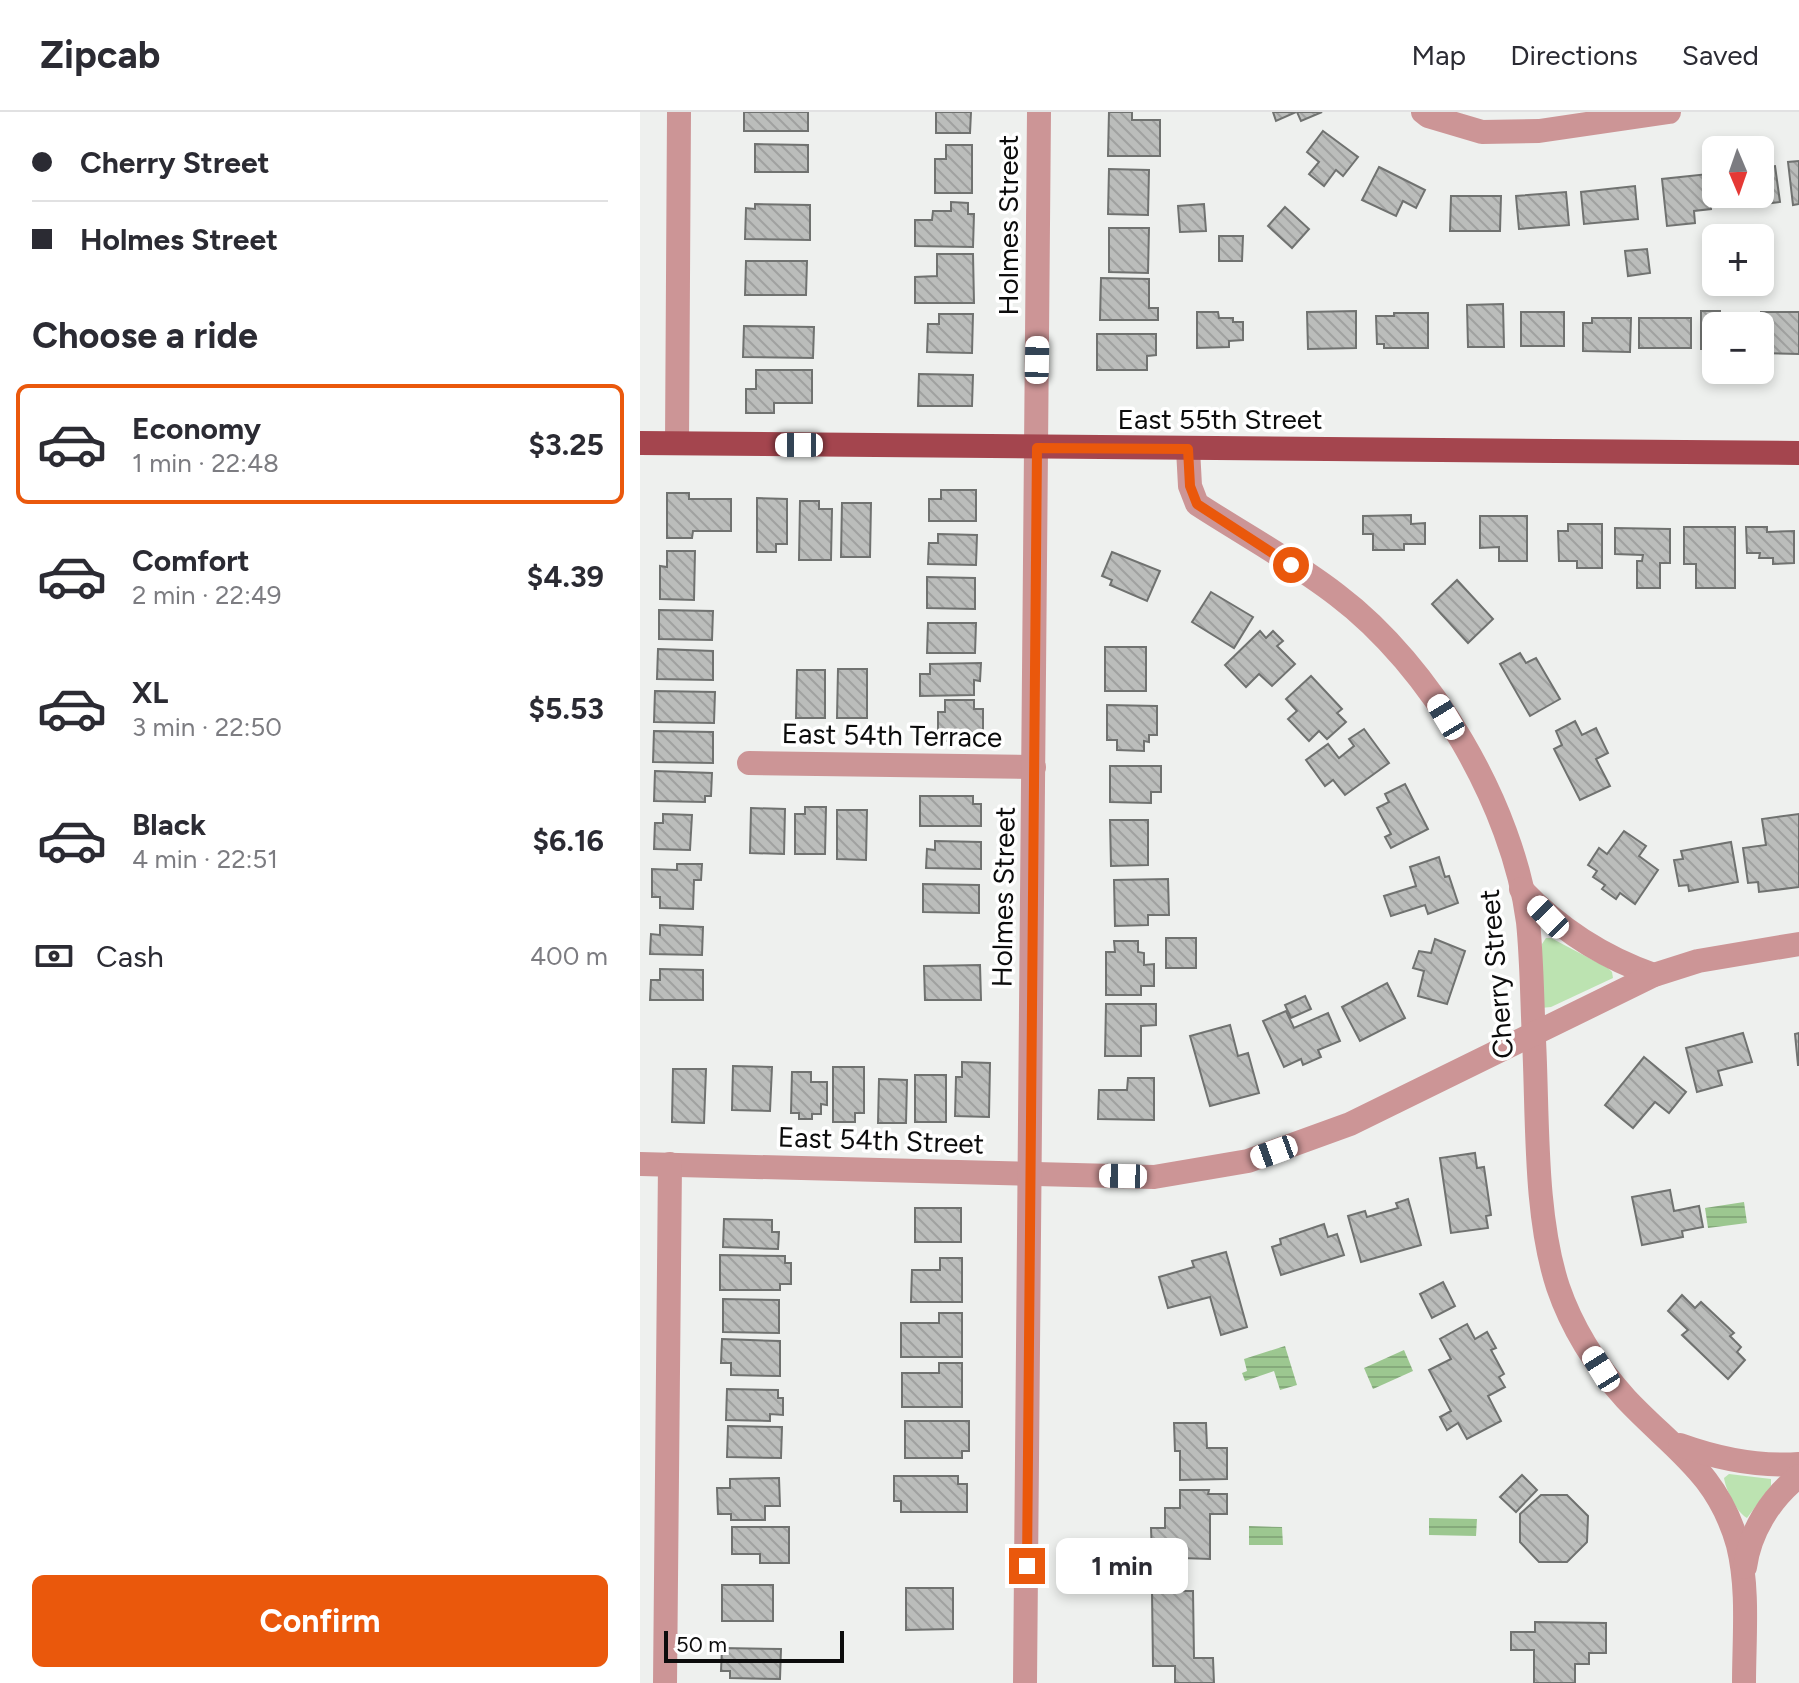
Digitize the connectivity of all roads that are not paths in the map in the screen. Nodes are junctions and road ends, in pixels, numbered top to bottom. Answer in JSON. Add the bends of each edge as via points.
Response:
{"nodes":[{"id":1,"x":679,"y":112,"type":"edge"},
{"id":2,"x":1039,"y":112,"type":"edge"},
{"id":3,"x":1423,"y":112,"type":"edge"},
{"id":4,"x":1669,"y":112,"type":"edge"},
{"id":5,"x":640,"y":443,"type":"edge"},
{"id":6,"x":677,"y":443,"type":"junction"},
{"id":7,"x":1037,"y":448,"type":"junction"},
{"id":8,"x":1188,"y":449,"type":"junction"},
{"id":9,"x":1799,"y":453,"type":"edge"},
{"id":10,"x":749,"y":763,"type":"dead end"},
{"id":11,"x":1034,"y":767,"type":"junction"},
{"id":12,"x":1521,"y":889,"type":"junction"},
{"id":13,"x":1799,"y":944,"type":"edge"},
{"id":14,"x":1654,"y":975,"type":"junction"},
{"id":15,"x":1534,"y":1033,"type":"junction"},
{"id":16,"x":640,"y":1164,"type":"edge"},
{"id":17,"x":670,"y":1164,"type":"junction"},
{"id":18,"x":1030,"y":1174,"type":"junction"},
{"id":19,"x":1674,"y":1443,"type":"junction"},
{"id":20,"x":1799,"y":1464,"type":"edge"},
{"id":21,"x":1799,"y":1476,"type":"edge"},
{"id":22,"x":1744,"y":1577,"type":"junction"},
{"id":23,"x":665,"y":1683,"type":"edge"},
{"id":24,"x":1025,"y":1683,"type":"edge"},
{"id":25,"x":1744,"y":1683,"type":"edge"}],
"edges":[{"from":1,"to":6,"type":"street"},
{"from":2,"to":7,"type":"street","name":"Holmes Street"},
{"from":3,"to":4,"type":"street","via":[[1482,132],[1539,131]]},
{"from":5,"to":6,"type":"main road","name":"East 55th Street"},
{"from":6,"to":7,"type":"main road","name":"East 55th Street"},
{"from":7,"to":8,"type":"main road","name":"East 55th Street"},
{"from":7,"to":11,"type":"street","name":"Holmes Street"},
{"from":8,"to":9,"type":"main road","name":"East 55th Street"},
{"from":8,"to":12,"type":"street","name":"Cherry Street","via":[[1190,486],[1197,504],[1337,595],[1391,644],[1432,694],[1488,788]]},
{"from":10,"to":11,"type":"street","name":"East 54th Terrace"},
{"from":11,"to":18,"type":"street","name":"Holmes Street"},
{"from":12,"to":14,"type":"street","via":[[1575,938]]},
{"from":12,"to":15,"type":"street","name":"Cherry Street","via":[[1528,922]]},
{"from":13,"to":14,"type":"street","name":"East 54th Street","via":[[1698,961]]},
{"from":14,"to":15,"type":"street","name":"East 54th Street"},
{"from":15,"to":18,"type":"street","name":"East 54th Street","via":[[1350,1124],[1248,1161],[1154,1177]]},
{"from":15,"to":19,"type":"street","name":"Cherry Street","via":[[1543,1215],[1557,1286],[1601,1369]]},
{"from":16,"to":17,"type":"street","name":"East 54th Street"},
{"from":17,"to":18,"type":"street","name":"East 54th Street"},
{"from":17,"to":23,"type":"street"},
{"from":18,"to":24,"type":"street","name":"Holmes Street"},
{"from":19,"to":20,"type":"street","name":"Cherry Street","via":[[1744,1463]]},
{"from":19,"to":22,"type":"street","name":"Cherry Street","via":[[1696,1465],[1727,1515]]},
{"from":21,"to":22,"type":"street","via":[[1761,1519]]},
{"from":22,"to":25,"type":"street","name":"Cherry Street"}]}
